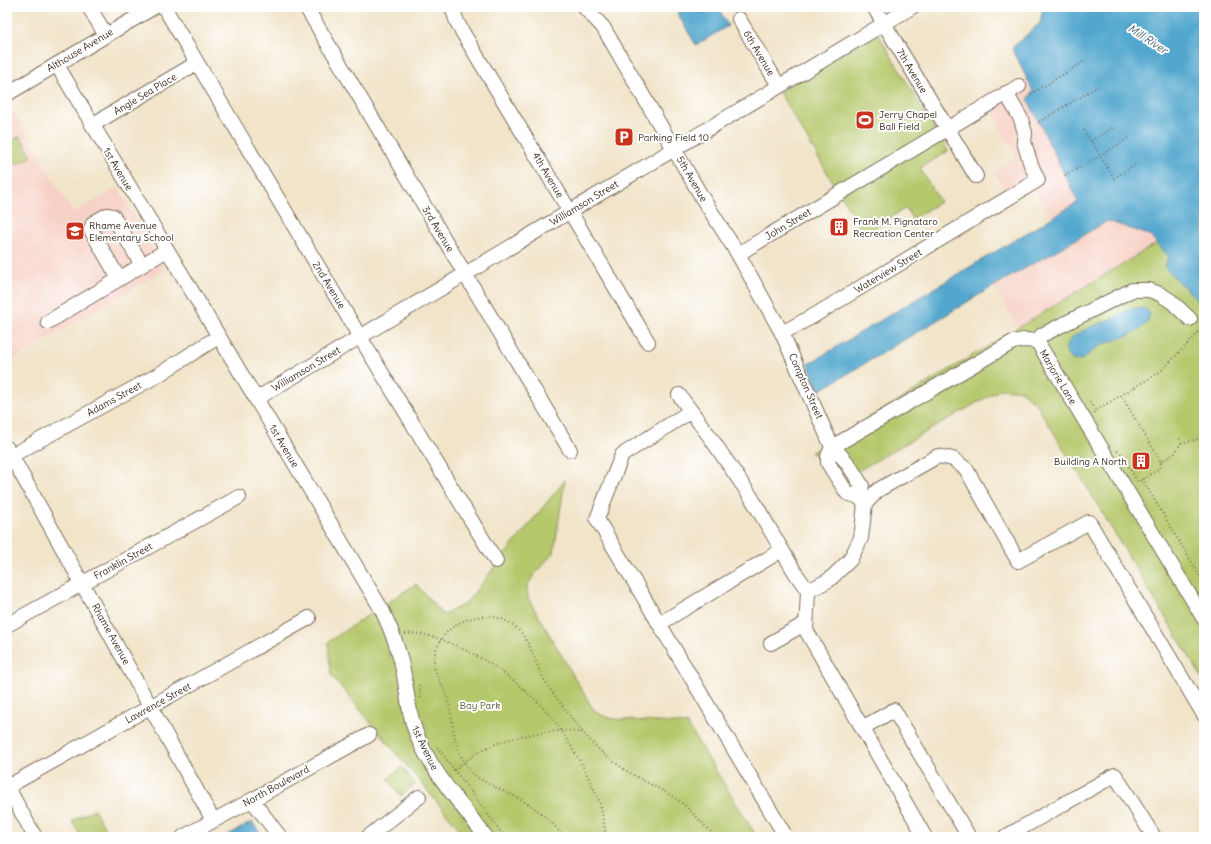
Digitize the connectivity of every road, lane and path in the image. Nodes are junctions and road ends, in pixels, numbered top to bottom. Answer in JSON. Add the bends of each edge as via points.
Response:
{"nodes":[{"id":1,"x":89,"y":7,"type":"edge"},
{"id":2,"x":154,"y":7,"type":"edge"},
{"id":3,"x":164,"y":7,"type":"edge"},
{"id":4,"x":306,"y":7,"type":"edge"},
{"id":5,"x":452,"y":7,"type":"edge"},
{"id":6,"x":584,"y":7,"type":"edge"},
{"id":7,"x":874,"y":7,"type":"edge"},
{"id":8,"x":912,"y":7,"type":"edge"},
{"id":9,"x":739,"y":20,"type":"dead end"},
{"id":10,"x":884,"y":24,"type":"junction"},
{"id":11,"x":106,"y":35,"type":"junction"},
{"id":12,"x":1085,"y":61,"type":"dead end"},
{"id":13,"x":197,"y":64,"type":"junction"},
{"id":14,"x":56,"y":65,"type":"junction"},
{"id":15,"x":1100,"y":85,"type":"dead end"},
{"id":16,"x":779,"y":86,"type":"junction"},
{"id":17,"x":1019,"y":86,"type":"dead end"},
{"id":18,"x":7,"y":94,"type":"edge"},
{"id":19,"x":1006,"y":94,"type":"junction"},
{"id":20,"x":1031,"y":94,"type":"dead end"},
{"id":21,"x":1039,"y":122,"type":"dead end"},
{"id":22,"x":92,"y":126,"type":"junction"},
{"id":23,"x":1114,"y":127,"type":"dead end"},
{"id":24,"x":947,"y":128,"type":"junction"},
{"id":25,"x":1084,"y":130,"type":"dead end"},
{"id":26,"x":1130,"y":137,"type":"dead end"},
{"id":27,"x":1091,"y":141,"type":"junction"},
{"id":28,"x":674,"y":149,"type":"junction"},
{"id":29,"x":1100,"y":156,"type":"junction"},
{"id":30,"x":1135,"y":165,"type":"dead end"},
{"id":31,"x":1065,"y":175,"type":"dead end"},
{"id":32,"x":976,"y":176,"type":"dead end"},
{"id":33,"x":570,"y":212,"type":"junction"},
{"id":34,"x":167,"y":250,"type":"junction"},
{"id":35,"x":738,"y":254,"type":"junction"},
{"id":36,"x":142,"y":265,"type":"junction"},
{"id":37,"x":465,"y":274,"type":"junction"},
{"id":38,"x":119,"y":279,"type":"junction"},
{"id":39,"x":1190,"y":319,"type":"dead end"},
{"id":40,"x":48,"y":322,"type":"dead end"},
{"id":41,"x":1204,"y":327,"type":"edge"},
{"id":42,"x":782,"y":333,"type":"junction"},
{"id":43,"x":218,"y":336,"type":"junction"},
{"id":44,"x":360,"y":337,"type":"junction"},
{"id":45,"x":1037,"y":341,"type":"junction"},
{"id":46,"x":648,"y":342,"type":"dead end"},
{"id":47,"x":678,"y":395,"type":"dead end"},
{"id":48,"x":1121,"y":395,"type":"junction"},
{"id":49,"x":256,"y":399,"type":"junction"},
{"id":50,"x":1090,"y":402,"type":"dead end"},
{"id":51,"x":691,"y":411,"type":"junction"},
{"id":52,"x":1095,"y":411,"type":"junction"},
{"id":53,"x":1096,"y":418,"type":"dead end"},
{"id":54,"x":1179,"y":437,"type":"dead end"},
{"id":55,"x":1204,"y":437,"type":"edge"},
{"id":56,"x":1181,"y":442,"type":"junction"},
{"id":57,"x":831,"y":444,"type":"junction"},
{"id":58,"x":570,"y":450,"type":"dead end"},
{"id":59,"x":1115,"y":450,"type":"dead end"},
{"id":60,"x":8,"y":454,"type":"edge"},
{"id":61,"x":1161,"y":462,"type":"junction"},
{"id":62,"x":1142,"y":479,"type":"junction"},
{"id":63,"x":239,"y":497,"type":"dead end"},
{"id":64,"x":862,"y":500,"type":"junction"},
{"id":65,"x":782,"y":550,"type":"junction"},
{"id":66,"x":496,"y":561,"type":"dead end"},
{"id":67,"x":1204,"y":583,"type":"edge"},
{"id":68,"x":82,"y":584,"type":"junction"},
{"id":69,"x":808,"y":591,"type":"junction"},
{"id":70,"x":309,"y":618,"type":"dead end"},
{"id":71,"x":1204,"y":619,"type":"edge"},
{"id":72,"x":806,"y":623,"type":"junction"},
{"id":73,"x":658,"y":624,"type":"junction"},
{"id":74,"x":7,"y":625,"type":"edge"},
{"id":75,"x":401,"y":632,"type":"junction"},
{"id":76,"x":441,"y":640,"type":"junction"},
{"id":77,"x":771,"y":643,"type":"dead end"},
{"id":78,"x":419,"y":684,"type":"dead end"},
{"id":79,"x":422,"y":704,"type":"dead end"},
{"id":80,"x":151,"y":707,"type":"junction"},
{"id":81,"x":1204,"y":715,"type":"edge"},
{"id":82,"x":862,"y":728,"type":"junction"},
{"id":83,"x":561,"y":730,"type":"junction"},
{"id":84,"x":584,"y":733,"type":"junction"},
{"id":85,"x":369,"y":734,"type":"dead end"},
{"id":86,"x":437,"y":747,"type":"dead end"},
{"id":87,"x":464,"y":762,"type":"junction"},
{"id":88,"x":454,"y":770,"type":"junction"},
{"id":89,"x":7,"y":787,"type":"edge"},
{"id":90,"x":419,"y":797,"type":"dead end"},
{"id":91,"x":252,"y":800,"type":"junction"},
{"id":92,"x":213,"y":820,"type":"junction"},
{"id":93,"x":35,"y":837,"type":"edge"},
{"id":94,"x":183,"y":837,"type":"edge"},
{"id":95,"x":280,"y":837,"type":"edge"},
{"id":96,"x":368,"y":837,"type":"edge"},
{"id":97,"x":486,"y":837,"type":"edge"},
{"id":98,"x":505,"y":837,"type":"edge"},
{"id":99,"x":563,"y":837,"type":"edge"},
{"id":100,"x":606,"y":837,"type":"edge"},
{"id":101,"x":716,"y":837,"type":"edge"},
{"id":102,"x":786,"y":837,"type":"edge"},
{"id":103,"x":925,"y":837,"type":"edge"},
{"id":104,"x":969,"y":837,"type":"edge"},
{"id":105,"x":1005,"y":837,"type":"edge"},
{"id":106,"x":1154,"y":837,"type":"edge"}],
"edges":[{"from":1,"to":11,"type":"street"},
{"from":2,"to":11,"type":"street","name":"Althouse Avenue"},
{"from":3,"to":13,"type":"street","name":"2nd Avenue"},
{"from":4,"to":37,"type":"street","name":"3rd Avenue"},
{"from":5,"to":33,"type":"street","name":"4th Avenue","via":[[463,33]]},
{"from":6,"to":28,"type":"street","name":"5th Avenue","via":[[603,27]]},
{"from":7,"to":10,"type":"street","name":"7th Avenue"},
{"from":8,"to":10,"type":"street","name":"Williamson Street"},
{"from":9,"to":16,"type":"street","name":"6th Avenue"},
{"from":10,"to":16,"type":"street","name":"Williamson Street"},
{"from":10,"to":24,"type":"street","name":"7th Avenue"},
{"from":11,"to":14,"type":"street","name":"Althouse Avenue"},
{"from":12,"to":20,"type":"path"},
{"from":13,"to":22,"type":"street","name":"Angle Sea Place"},
{"from":13,"to":44,"type":"street","name":"2nd Avenue"},
{"from":14,"to":18,"type":"street","name":"Althouse Avenue"},
{"from":14,"to":22,"type":"street","name":"1st Avenue"},
{"from":15,"to":21,"type":"path"},
{"from":16,"to":28,"type":"street","name":"Williamson Street"},
{"from":17,"to":19,"type":"street"},
{"from":19,"to":24,"type":"street"},
{"from":19,"to":42,"type":"street","name":"Waterview Street","via":[[1021,119],[1025,134],[1024,142],[1038,180]]},
{"from":22,"to":34,"type":"street","name":"1st Avenue"},
{"from":23,"to":27,"type":"path"},
{"from":24,"to":32,"type":"street","name":"7th Avenue"},
{"from":24,"to":35,"type":"street","name":"John Street"},
{"from":25,"to":27,"type":"path"},
{"from":26,"to":29,"type":"path"},
{"from":27,"to":29,"type":"path"},
{"from":28,"to":33,"type":"street","name":"Williamson Street"},
{"from":28,"to":35,"type":"street","name":"5th Avenue"},
{"from":29,"to":30,"type":"path","via":[[1114,178]]},
{"from":29,"to":31,"type":"path"},
{"from":33,"to":37,"type":"street","name":"Williamson Street"},
{"from":33,"to":46,"type":"street","name":"4th Avenue"},
{"from":34,"to":36,"type":"street"},
{"from":34,"to":43,"type":"street","name":"1st Avenue"},
{"from":35,"to":42,"type":"street","name":"5th Avenue"},
{"from":36,"to":38,"type":"street"},
{"from":36,"to":38,"type":"street","via":[[112,216],[107,215],[93,223],[91,230]]},
{"from":37,"to":44,"type":"street","name":"Williamson Street"},
{"from":37,"to":58,"type":"street","name":"3rd Avenue"},
{"from":38,"to":40,"type":"street"},
{"from":39,"to":45,"type":"street","via":[[1171,300],[1160,294],[1149,290],[1132,290],[1042,335]]},
{"from":41,"to":48,"type":"path","via":[[1160,372]]},
{"from":42,"to":57,"type":"street","name":"Compton Street"},
{"from":43,"to":49,"type":"street","name":"1st Avenue"},
{"from":43,"to":60,"type":"street","name":"Adams Street","via":[[158,375]]},
{"from":44,"to":49,"type":"street","name":"Williamson Street"},
{"from":44,"to":66,"type":"street","name":"2nd Avenue"},
{"from":45,"to":57,"type":"street","name":"Marjorie Lane","via":[[1013,342]]},
{"from":45,"to":71,"type":"street","name":"Marjorie Lane"},
{"from":47,"to":51,"type":"street"},
{"from":48,"to":52,"type":"path"},
{"from":48,"to":61,"type":"path"},
{"from":49,"to":75,"type":"street","name":"1st Avenue","via":[[382,610]]},
{"from":50,"to":52,"type":"path"},
{"from":51,"to":65,"type":"street","via":[[750,497]]},
{"from":51,"to":73,"type":"street","via":[[622,455],[597,519]]},
{"from":52,"to":53,"type":"path"},
{"from":54,"to":56,"type":"path"},
{"from":55,"to":56,"type":"path"},
{"from":56,"to":61,"type":"path","via":[[1175,453]]},
{"from":57,"to":64,"type":"street","via":[[850,466],[862,486]]},
{"from":59,"to":62,"type":"path","via":[[1120,452],[1138,482]]},
{"from":60,"to":68,"type":"street","name":"Rhame Avenue"},
{"from":61,"to":62,"type":"path","via":[[1159,469]]},
{"from":62,"to":67,"type":"path"},
{"from":63,"to":68,"type":"street","name":"Franklin Street"},
{"from":64,"to":69,"type":"street","via":[[861,538],[850,560],[829,580]]},
{"from":64,"to":81,"type":"street","via":[[938,456],[953,459],[966,469],[1018,561],[1089,522]]},
{"from":65,"to":69,"type":"street"},
{"from":65,"to":73,"type":"street"},
{"from":68,"to":74,"type":"street","name":"Franklin Street"},
{"from":68,"to":80,"type":"street","name":"Rhame Avenue"},
{"from":69,"to":72,"type":"street"},
{"from":70,"to":80,"type":"street","name":"Lawrence Street"},
{"from":72,"to":77,"type":"street"},
{"from":72,"to":82,"type":"street","via":[[806,630]]},
{"from":73,"to":102,"type":"street"},
{"from":75,"to":76,"type":"path","via":[[426,634]]},
{"from":75,"to":97,"type":"street","name":"1st Avenue","via":[[398,650],[415,730],[431,764]]},
{"from":76,"to":83,"type":"path","via":[[473,653],[513,680],[537,702]]},
{"from":76,"to":84,"type":"path","via":[[461,622],[473,618],[486,616],[502,619],[515,626],[524,637],[543,678]]},
{"from":76,"to":87,"type":"path","via":[[435,653],[434,668],[447,696],[456,743]]},
{"from":78,"to":79,"type":"path"},
{"from":80,"to":89,"type":"street","name":"Lawrence Street"},
{"from":80,"to":92,"type":"street","name":"Rhame Avenue"},
{"from":82,"to":103,"type":"street"},
{"from":82,"to":104,"type":"street","via":[[894,710]]},
{"from":83,"to":84,"type":"path"},
{"from":83,"to":87,"type":"path","via":[[502,742],[483,749]]},
{"from":83,"to":100,"type":"path","via":[[589,778],[600,804]]},
{"from":84,"to":101,"type":"path","via":[[605,756],[679,801]]},
{"from":85,"to":91,"type":"street","name":"North Boulevard"},
{"from":86,"to":88,"type":"path"},
{"from":87,"to":88,"type":"path"},
{"from":87,"to":99,"type":"path","via":[[472,773],[536,810]]},
{"from":88,"to":98,"type":"path"},
{"from":89,"to":93,"type":"street"},
{"from":90,"to":96,"type":"street"},
{"from":91,"to":92,"type":"street","name":"North Boulevard"},
{"from":91,"to":95,"type":"street"},
{"from":92,"to":94,"type":"street","name":"North Boulevard"},
{"from":105,"to":106,"type":"street","via":[[1115,774]]}]}
